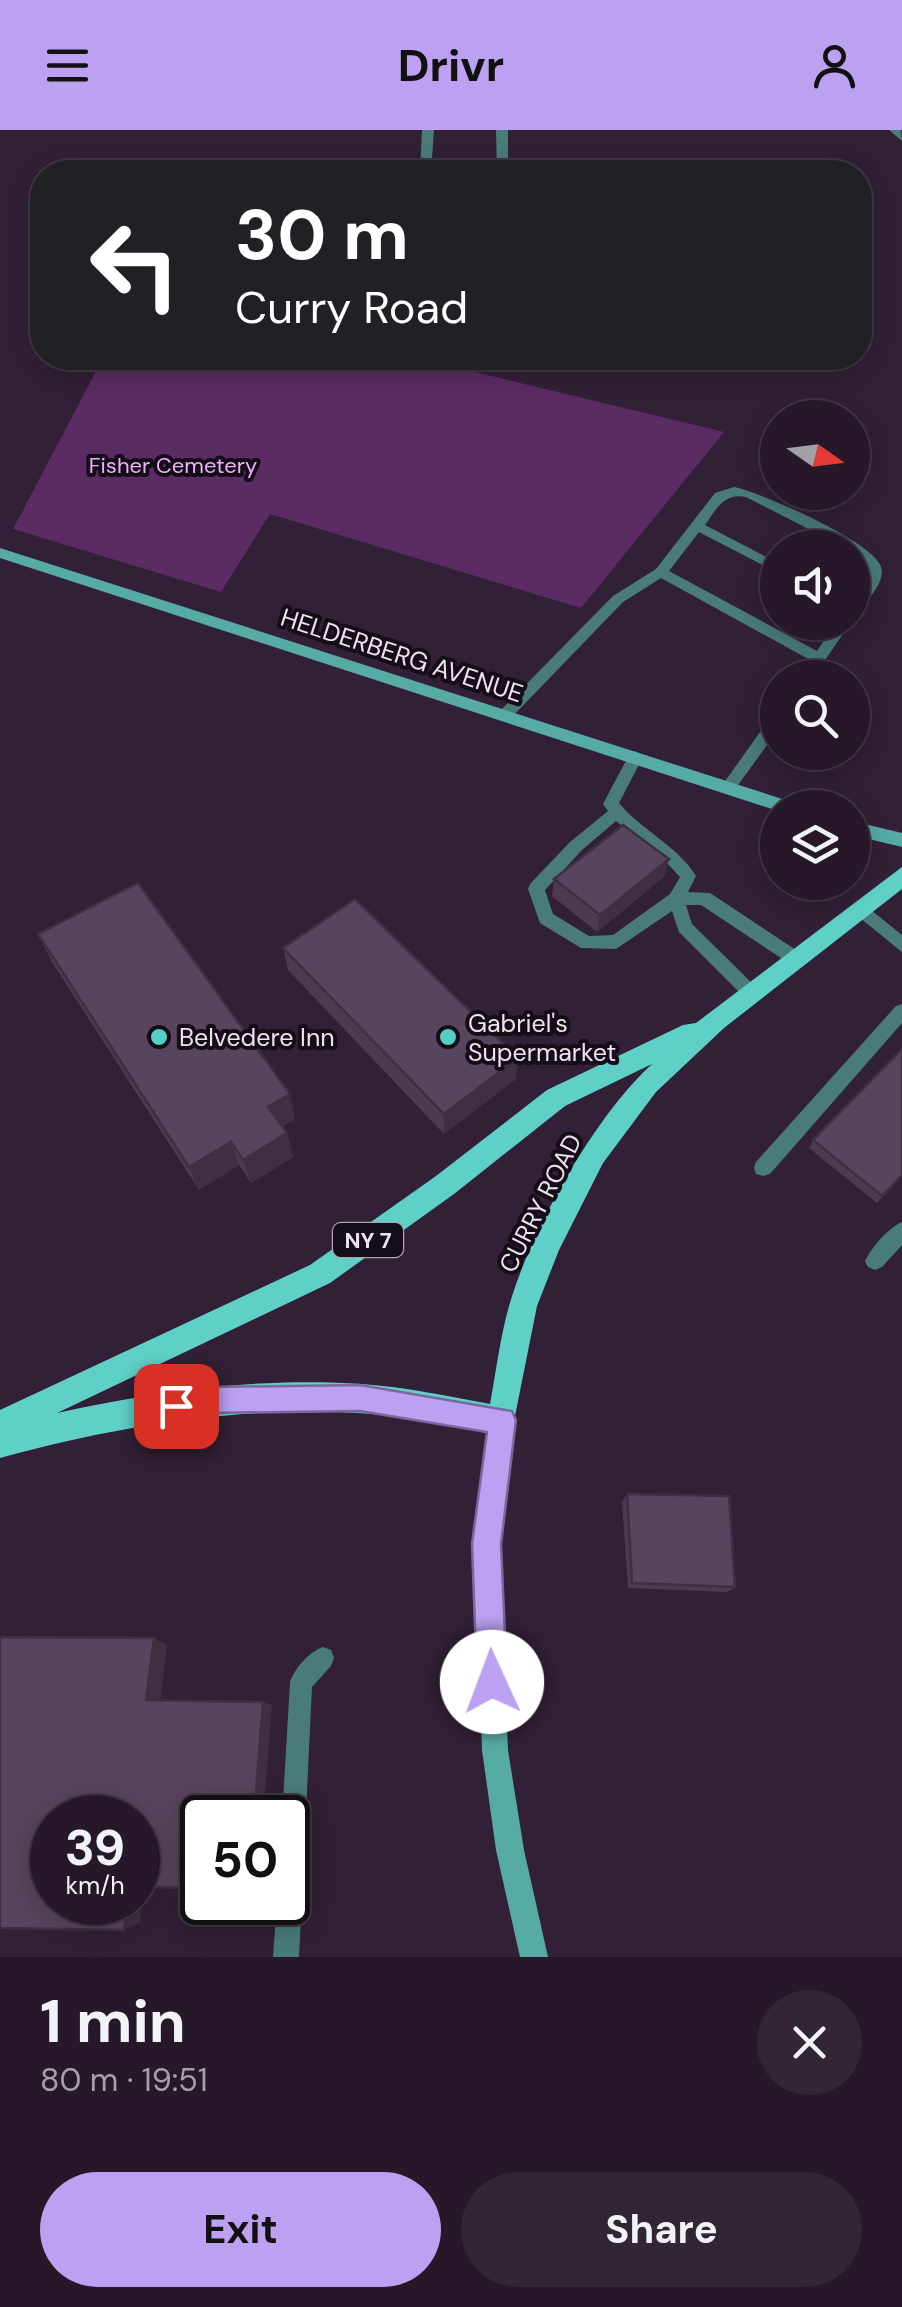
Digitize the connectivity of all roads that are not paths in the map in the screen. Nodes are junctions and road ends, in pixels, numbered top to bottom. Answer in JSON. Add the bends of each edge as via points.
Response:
{"nodes":[{"id":1,"x":428,"y":130,"type":"edge"},
{"id":2,"x":502,"y":130,"type":"edge"},
{"id":3,"x":894,"y":130,"type":"edge"},
{"id":4,"x":902,"y":138,"type":"edge"},
{"id":5,"x":427,"y":160,"type":"edge"},
{"id":6,"x":503,"y":160,"type":"edge"},
{"id":7,"x":698,"y":526,"type":"junction"},
{"id":8,"x":822,"y":530,"type":"edge"},
{"id":9,"x":0,"y":553,"type":"edge"},
{"id":10,"x":870,"y":557,"type":"edge"},
{"id":11,"x":760,"y":559,"type":"edge"},
{"id":12,"x":662,"y":572,"type":"junction"},
{"id":13,"x":870,"y":582,"type":"edge"},
{"id":14,"x":832,"y":640,"type":"edge"},
{"id":15,"x":819,"y":658,"type":"joint"},
{"id":16,"x":505,"y":715,"type":"junction"},
{"id":17,"x":760,"y":743,"type":"edge"},
{"id":18,"x":634,"y":757,"type":"junction"},
{"id":19,"x":728,"y":788,"type":"junction"},
{"id":20,"x":760,"y":798,"type":"edge"},
{"id":21,"x":617,"y":812,"type":"junction"},
{"id":22,"x":870,"y":832,"type":"edge"},
{"id":23,"x":902,"y":840,"type":"edge"},
{"id":24,"x":902,"y":876,"type":"edge"},
{"id":25,"x":676,"y":899,"type":"junction"},
{"id":26,"x":861,"y":908,"type":"junction"},
{"id":27,"x":902,"y":945,"type":"edge"},
{"id":28,"x":796,"y":959,"type":"junction"},
{"id":29,"x":751,"y":994,"type":"junction"},
{"id":30,"x":902,"y":1012,"type":"edge"},
{"id":31,"x":715,"y":1022,"type":"junction"},
{"id":32,"x":763,"y":1168,"type":"dead end"},
{"id":33,"x":902,"y":1231,"type":"edge"},
{"id":34,"x":875,"y":1261,"type":"dead end"},
{"id":35,"x":502,"y":1420,"type":"junction"},
{"id":36,"x":0,"y":1425,"type":"edge"},
{"id":37,"x":0,"y":1443,"type":"edge"},
{"id":38,"x":323,"y":1658,"type":"dead end"},
{"id":39,"x":286,"y":1957,"type":"edge"},
{"id":40,"x":534,"y":1957,"type":"edge"}],
"edges":[{"from":1,"to":5,"type":"street"},
{"from":2,"to":6,"type":"street"},
{"from":3,"to":4,"type":"street"},
{"from":7,"to":8,"type":"lane","via":[[720,496],[734,492]]},
{"from":7,"to":11,"type":"lane"},
{"from":7,"to":12,"type":"lane"},
{"from":9,"to":16,"type":"street","name":"HELDERBERG AVENUE"},
{"from":10,"to":13,"type":"lane","via":[[878,569]]},
{"from":12,"to":15,"type":"lane"},
{"from":12,"to":16,"type":"lane","via":[[618,599]]},
{"from":14,"to":15,"type":"lane"},
{"from":16,"to":18,"type":"street","name":"HELDERBERG AVENUE"},
{"from":17,"to":19,"type":"lane"},
{"from":18,"to":19,"type":"street","name":"HELDERBERG AVENUE"},
{"from":18,"to":21,"type":"lane","via":[[611,804]]},
{"from":19,"to":20,"type":"street","name":"HELDERBERG AVENUE"},
{"from":21,"to":25,"type":"lane","via":[[627,827],[678,861],[688,876]]},
{"from":21,"to":25,"type":"lane","via":[[536,889],[546,918],[587,944],[616,942]]},
{"from":22,"to":23,"type":"street"},
{"from":24,"to":26,"type":"main road","name":"CURRY ROAD","number":"NY 7"},
{"from":25,"to":28,"type":"lane","via":[[704,898]]},
{"from":25,"to":29,"type":"lane","via":[[685,927]]},
{"from":26,"to":27,"type":"lane"},
{"from":26,"to":28,"type":"main road","name":"CURRY ROAD","number":"NY 7"},
{"from":28,"to":29,"type":"main road","name":"CURRY ROAD","number":"NY 7"},
{"from":29,"to":31,"type":"main road","name":"CURRY ROAD","number":"NY 7"},
{"from":30,"to":32,"type":"lane"},
{"from":31,"to":35,"type":"main road","name":"CURRY ROAD","number":"NY 7","via":[[647,1084],[586,1170],[523,1306]]},
{"from":31,"to":36,"type":"main road","number":"NY 7","via":[[556,1098],[320,1274]]},
{"from":33,"to":34,"type":"lane"},
{"from":35,"to":37,"type":"main road","via":[[360,1398],[208,1400]]},
{"from":35,"to":40,"type":"street","via":[[486,1544],[495,1750]]},
{"from":38,"to":39,"type":"lane","via":[[301,1682]]}]}
